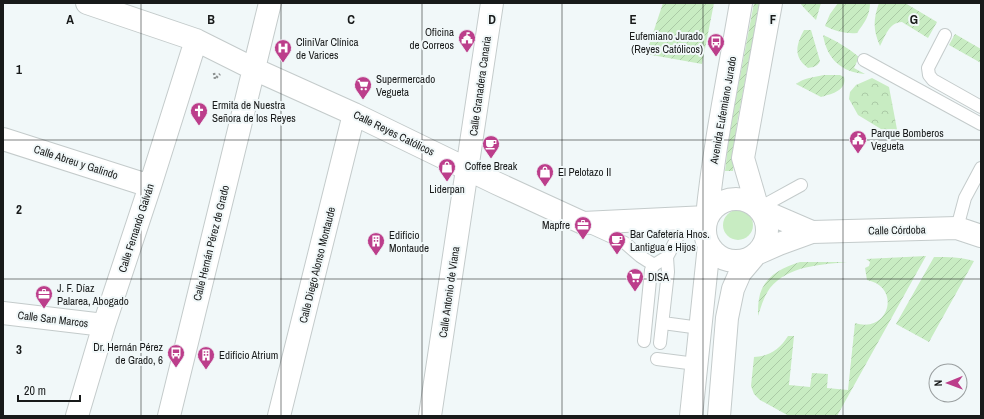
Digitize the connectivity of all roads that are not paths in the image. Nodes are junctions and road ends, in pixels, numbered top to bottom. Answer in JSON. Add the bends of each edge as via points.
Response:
{"nodes":[{"id":1,"x":270,"y":3,"type":"edge"},
{"id":2,"x":492,"y":3,"type":"edge"},
{"id":3,"x":741,"y":3,"type":"edge"},
{"id":4,"x":771,"y":3,"type":"edge"},
{"id":5,"x":94,"y":4,"type":"edge"},
{"id":6,"x":945,"y":35,"type":"dead end"},
{"id":7,"x":196,"y":40,"type":"junction"},
{"id":8,"x":864,"y":60,"type":"dead end"},
{"id":9,"x":254,"y":70,"type":"junction"},
{"id":10,"x":981,"y":107,"type":"edge"},
{"id":11,"x":354,"y":114,"type":"junction"},
{"id":12,"x":981,"y":124,"type":"edge"},
{"id":13,"x":3,"y":139,"type":"edge"},
{"id":14,"x":468,"y":168,"type":"junction"},
{"id":15,"x":981,"y":168,"type":"edge"},
{"id":16,"x":800,"y":185,"type":"dead end"},
{"id":17,"x":150,"y":186,"type":"junction"},
{"id":18,"x":759,"y":208,"type":"junction"},
{"id":19,"x":698,"y":217,"type":"junction"},
{"id":20,"x":584,"y":223,"type":"junction"},
{"id":21,"x":957,"y":228,"type":"junction"},
{"id":22,"x":812,"y":232,"type":"junction"},
{"id":23,"x":981,"y":236,"type":"edge"},
{"id":24,"x":709,"y":245,"type":"junction"},
{"id":25,"x":756,"y":254,"type":"junction"},
{"id":26,"x":667,"y":257,"type":"junction"},
{"id":27,"x":654,"y":265,"type":"junction"},
{"id":28,"x":3,"y":313,"type":"edge"},
{"id":29,"x":663,"y":323,"type":"junction"},
{"id":30,"x":104,"y":325,"type":"junction"},
{"id":31,"x":700,"y":328,"type":"junction"},
{"id":32,"x":644,"y":342,"type":"dead end"},
{"id":33,"x":660,"y":343,"type":"dead end"},
{"id":34,"x":658,"y":359,"type":"dead end"},
{"id":35,"x":696,"y":364,"type":"junction"},
{"id":36,"x":78,"y":416,"type":"edge"},
{"id":37,"x":169,"y":416,"type":"edge"},
{"id":38,"x":279,"y":416,"type":"edge"},
{"id":39,"x":430,"y":416,"type":"edge"},
{"id":40,"x":691,"y":416,"type":"edge"},
{"id":41,"x":719,"y":416,"type":"edge"}],
"edges":[{"from":1,"to":9,"type":"street","name":"Calle Hernán Pérez de Grado"},
{"from":2,"to":14,"type":"street","name":"Calle Granadera Canaria"},
{"from":3,"to":19,"type":"street","name":"Avenida Eufemiano Jurado","via":[[712,174]]},
{"from":4,"to":18,"type":"street","via":[[744,158]]},
{"from":5,"to":7,"type":"street","name":"Calle Reyes Católicos"},
{"from":6,"to":10,"type":"lane","via":[[928,68],[929,75],[933,80]]},
{"from":7,"to":9,"type":"street","name":"Calle Reyes Católicos"},
{"from":7,"to":17,"type":"street","name":"Calle Fernando Galván"},
{"from":8,"to":12,"type":"lane"},
{"from":9,"to":11,"type":"street","name":"Calle Reyes Católicos"},
{"from":9,"to":37,"type":"street","name":"Calle Hernán Pérez de Grado"},
{"from":11,"to":14,"type":"street","name":"Calle Reyes Católicos"},
{"from":11,"to":38,"type":"street","name":"Calle Diego Alonso Montaude"},
{"from":13,"to":17,"type":"street","name":"Calle Abreu y Galindo"},
{"from":14,"to":20,"type":"street","name":"Calle Reyes Católicos"},
{"from":14,"to":39,"type":"street","name":"Calle Antonio de Viana"},
{"from":15,"to":21,"type":"lane","via":[[965,198]]},
{"from":16,"to":18,"type":"lane"},
{"from":17,"to":30,"type":"street","name":"Calle Fernando Galván"},
{"from":18,"to":19,"type":"street","via":[[749,201],[730,199]]},
{"from":18,"to":22,"type":"street","name":"Calle Córdoba"},
{"from":18,"to":25,"type":"street","via":[[766,219],[767,228],[766,238]]},
{"from":19,"to":20,"type":"street","name":"Calle Reyes Católicos"},
{"from":19,"to":24,"type":"street","via":[[705,226],[705,236]]},
{"from":19,"to":26,"type":"lane"},
{"from":20,"to":27,"type":"lane","via":[[625,243]]},
{"from":21,"to":22,"type":"street","name":"Calle Córdoba"},
{"from":21,"to":23,"type":"street","name":"Calle Córdoba"},
{"from":22,"to":25,"type":"street","name":"Calle Córdoba"},
{"from":24,"to":25,"type":"street","via":[[716,254],[725,259],[736,261]]},
{"from":24,"to":31,"type":"street"},
{"from":25,"to":41,"type":"street","via":[[740,273],[733,290],[727,318]]},
{"from":26,"to":27,"type":"lane"},
{"from":26,"to":29,"type":"lane"},
{"from":27,"to":32,"type":"lane"},
{"from":28,"to":30,"type":"street","name":"Calle San Marcos"},
{"from":29,"to":31,"type":"lane"},
{"from":29,"to":33,"type":"lane"},
{"from":30,"to":36,"type":"street","name":"Calle Fernando Galván"},
{"from":31,"to":35,"type":"street"},
{"from":34,"to":35,"type":"lane"},
{"from":35,"to":40,"type":"street"}]}
